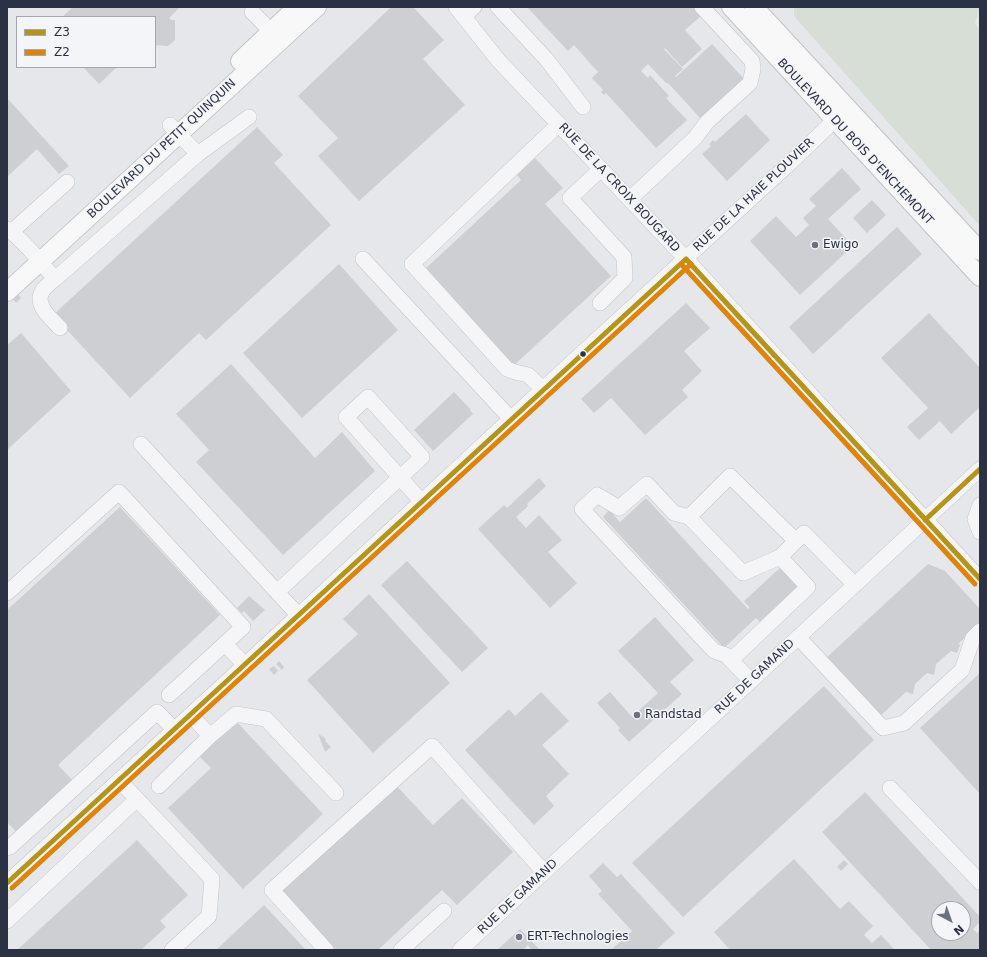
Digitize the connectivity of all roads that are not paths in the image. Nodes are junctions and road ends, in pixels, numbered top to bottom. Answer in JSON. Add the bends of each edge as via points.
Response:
{"nodes":[{"id":1,"x":298,"y":7,"type":"edge"},
{"id":2,"x":317,"y":7,"type":"edge"},
{"id":3,"x":498,"y":7,"type":"edge"},
{"id":4,"x":702,"y":7,"type":"edge"},
{"id":5,"x":731,"y":7,"type":"edge"},
{"id":6,"x":754,"y":7,"type":"edge"},
{"id":7,"x":465,"y":10,"type":"edge"},
{"id":8,"x":252,"y":12,"type":"dead end"},
{"id":9,"x":276,"y":36,"type":"junction"},
{"id":10,"x":583,"y":107,"type":"dead end"},
{"id":11,"x":841,"y":114,"type":"junction"},
{"id":12,"x":249,"y":117,"type":"dead end"},
{"id":13,"x":558,"y":124,"type":"junction"},
{"id":14,"x":174,"y":130,"type":"junction"},
{"id":15,"x":198,"y":154,"type":"junction"},
{"id":16,"x":601,"y":169,"type":"junction"},
{"id":17,"x":67,"y":182,"type":"dead end"},
{"id":18,"x":630,"y":199,"type":"junction"},
{"id":19,"x":9,"y":230,"type":"edge"},
{"id":20,"x":980,"y":251,"type":"edge"},
{"id":21,"x":36,"y":257,"type":"junction"},
{"id":22,"x":363,"y":259,"type":"dead end"},
{"id":23,"x":686,"y":259,"type":"junction"},
{"id":24,"x":7,"y":276,"type":"edge"},
{"id":25,"x":980,"y":278,"type":"edge"},
{"id":26,"x":55,"y":279,"type":"junction"},
{"id":27,"x":7,"y":292,"type":"edge"},
{"id":28,"x":600,"y":303,"type":"dead end"},
{"id":29,"x":60,"y":328,"type":"dead end"},
{"id":30,"x":543,"y":389,"type":"junction"},
{"id":31,"x":511,"y":419,"type":"junction"},
{"id":32,"x":141,"y":444,"type":"dead end"},
{"id":33,"x":980,"y":469,"type":"edge"},
{"id":34,"x":400,"y":477,"type":"junction"},
{"id":35,"x":422,"y":502,"type":"junction"},
{"id":36,"x":980,"y":505,"type":"edge"},
{"id":37,"x":690,"y":517,"type":"junction"},
{"id":38,"x":924,"y":520,"type":"junction"},
{"id":39,"x":980,"y":532,"type":"edge"},
{"id":40,"x":796,"y":541,"type":"junction"},
{"id":41,"x":780,"y":556,"type":"junction"},
{"id":42,"x":980,"y":579,"type":"edge"},
{"id":43,"x":854,"y":585,"type":"junction"},
{"id":44,"x":277,"y":592,"type":"junction"},
{"id":45,"x":7,"y":593,"type":"edge"},
{"id":46,"x":299,"y":616,"type":"junction"},
{"id":47,"x":980,"y":631,"type":"edge"},
{"id":48,"x":798,"y":637,"type":"junction"},
{"id":49,"x":225,"y":644,"type":"junction"},
{"id":50,"x":731,"y":660,"type":"junction"},
{"id":51,"x":246,"y":665,"type":"junction"},
{"id":52,"x":751,"y":681,"type":"junction"},
{"id":53,"x":169,"y":696,"type":"dead end"},
{"id":54,"x":191,"y":715,"type":"junction"},
{"id":55,"x":175,"y":730,"type":"junction"},
{"id":56,"x":210,"y":736,"type":"junction"},
{"id":57,"x":120,"y":780,"type":"junction"},
{"id":58,"x":159,"y":786,"type":"dead end"},
{"id":59,"x":890,"y":788,"type":"dead end"},
{"id":60,"x":336,"y":793,"type":"dead end"},
{"id":61,"x":137,"y":799,"type":"junction"},
{"id":62,"x":76,"y":820,"type":"junction"},
{"id":63,"x":94,"y":840,"type":"junction"},
{"id":64,"x":9,"y":847,"type":"edge"},
{"id":65,"x":27,"y":865,"type":"junction"},
{"id":66,"x":544,"y":872,"type":"junction"},
{"id":67,"x":980,"y":882,"type":"edge"},
{"id":68,"x":7,"y":884,"type":"edge"},
{"id":69,"x":444,"y":911,"type":"dead end"},
{"id":70,"x":7,"y":921,"type":"edge"},
{"id":71,"x":172,"y":950,"type":"edge"},
{"id":72,"x":326,"y":950,"type":"edge"},
{"id":73,"x":401,"y":950,"type":"edge"},
{"id":74,"x":460,"y":950,"type":"edge"}],
"edges":[{"from":1,"to":9,"type":"main road","name":"BOULEVARD DU PETIT QUINQUIN"},
{"from":2,"to":9,"type":"main road","name":"BOULEVARD DU PETIT QUINQUIN"},
{"from":3,"to":10,"type":"street","via":[[547,60]]},
{"from":4,"to":18,"type":"street","via":[[752,61],[750,83]]},
{"from":5,"to":11,"type":"main road","name":"BOULEVARD DU BOIS D'ENCHEMONT"},
{"from":6,"to":11,"type":"main road","name":"BOULEVARD DU BOIS D'ENCHEMONT"},
{"from":7,"to":13,"type":"street","name":"RUE DE LA CROIX BOUGARD","via":[[488,49]]},
{"from":8,"to":9,"type":"street"},
{"from":9,"to":14,"type":"main road","name":"BOULEVARD DU PETIT QUINQUIN"},
{"from":11,"to":20,"type":"main road","name":"BOULEVARD DU BOIS D'ENCHEMONT"},
{"from":11,"to":23,"type":"street","name":"RUE DE LA HAIE PLOUVIER"},
{"from":11,"to":25,"type":"main road","name":"BOULEVARD DU BOIS D'ENCHEMONT"},
{"from":12,"to":15,"type":"street"},
{"from":13,"to":16,"type":"street","name":"RUE DE LA CROIX BOUGARD"},
{"from":13,"to":30,"type":"street","via":[[412,264],[507,369],[528,375]]},
{"from":14,"to":15,"type":"street"},
{"from":14,"to":21,"type":"main road","name":"BOULEVARD DU PETIT QUINQUIN"},
{"from":15,"to":26,"type":"street"},
{"from":16,"to":18,"type":"street","name":"RUE DE LA CROIX BOUGARD"},
{"from":16,"to":28,"type":"street","via":[[570,198],[624,257],[625,278]]},
{"from":17,"to":19,"type":"street"},
{"from":18,"to":23,"type":"street","name":"RUE DE LA CROIX BOUGARD"},
{"from":19,"to":21,"type":"street"},
{"from":21,"to":24,"type":"main road","name":"BOULEVARD DU PETIT QUINQUIN"},
{"from":21,"to":26,"type":"street"},
{"from":21,"to":27,"type":"main road","name":"BOULEVARD DU PETIT QUINQUIN"},
{"from":22,"to":31,"type":"street"},
{"from":23,"to":30,"type":"street","name":"RUE DE LA HAIE PLOUVIER"},
{"from":23,"to":38,"type":"street","name":"RUE DE LA CROIX BOUGARD"},
{"from":26,"to":29,"type":"street","via":[[43,290],[40,298],[41,307]]},
{"from":30,"to":31,"type":"street","name":"RUE DE LA HAIE PLOUVIER"},
{"from":31,"to":35,"type":"street","name":"RUE DE LA HAIE PLOUVIER"},
{"from":32,"to":44,"type":"street"},
{"from":33,"to":38,"type":"street","name":"RUE DE GAMAND"},
{"from":34,"to":34,"type":"street","via":[[422,457],[368,397],[346,417]]},
{"from":34,"to":35,"type":"street"},
{"from":34,"to":44,"type":"street"},
{"from":35,"to":46,"type":"street","name":"RUE DE LA HAIE PLOUVIER"},
{"from":36,"to":39,"type":"street","via":[[975,519]]},
{"from":37,"to":40,"type":"street","via":[[730,476]]},
{"from":37,"to":41,"type":"street","via":[[743,573]]},
{"from":37,"to":50,"type":"street","via":[[674,513],[647,484],[619,508],[597,495],[582,509],[714,651],[726,655]]},
{"from":38,"to":42,"type":"street","name":"RUE DE LA CROIX BOUGARD"},
{"from":38,"to":43,"type":"street","name":"RUE DE GAMAND"},
{"from":40,"to":41,"type":"street"},
{"from":40,"to":43,"type":"street","via":[[804,533]]},
{"from":41,"to":50,"type":"street","via":[[808,587]]},
{"from":43,"to":48,"type":"street","name":"RUE DE GAMAND"},
{"from":44,"to":46,"type":"street"},
{"from":45,"to":49,"type":"street","via":[[119,492],[243,627]]},
{"from":46,"to":51,"type":"street","name":"RUE DE LA HAIE PLOUVIER"},
{"from":47,"to":48,"type":"street","via":[[973,638],[962,670],[904,723],[883,728]]},
{"from":48,"to":52,"type":"street","name":"RUE DE GAMAND"},
{"from":49,"to":51,"type":"street"},
{"from":49,"to":53,"type":"street"},
{"from":50,"to":52,"type":"street"},
{"from":51,"to":54,"type":"street","name":"RUE DE LA HAIE PLOUVIER"},
{"from":52,"to":66,"type":"street","name":"RUE DE GAMAND"},
{"from":54,"to":55,"type":"street","name":"RUE DE LA HAIE PLOUVIER"},
{"from":54,"to":56,"type":"street"},
{"from":55,"to":57,"type":"street","name":"RUE DE LA HAIE PLOUVIER"},
{"from":55,"to":64,"type":"street","via":[[158,712]]},
{"from":56,"to":58,"type":"street"},
{"from":56,"to":60,"type":"street","via":[[236,714],[266,719]]},
{"from":57,"to":61,"type":"street"},
{"from":57,"to":62,"type":"street","name":"RUE DE LA HAIE PLOUVIER"},
{"from":59,"to":67,"type":"street"},
{"from":61,"to":63,"type":"street"},
{"from":61,"to":71,"type":"street","via":[[212,879],[209,916]]},
{"from":62,"to":63,"type":"street"},
{"from":62,"to":65,"type":"street","name":"RUE DE LA HAIE PLOUVIER"},
{"from":63,"to":70,"type":"street"},
{"from":64,"to":65,"type":"street"},
{"from":65,"to":68,"type":"street","name":"RUE DE LA HAIE PLOUVIER"},
{"from":66,"to":72,"type":"street","via":[[432,746],[272,890]]},
{"from":66,"to":74,"type":"street","name":"RUE DE GAMAND"},
{"from":69,"to":73,"type":"street"}]}
